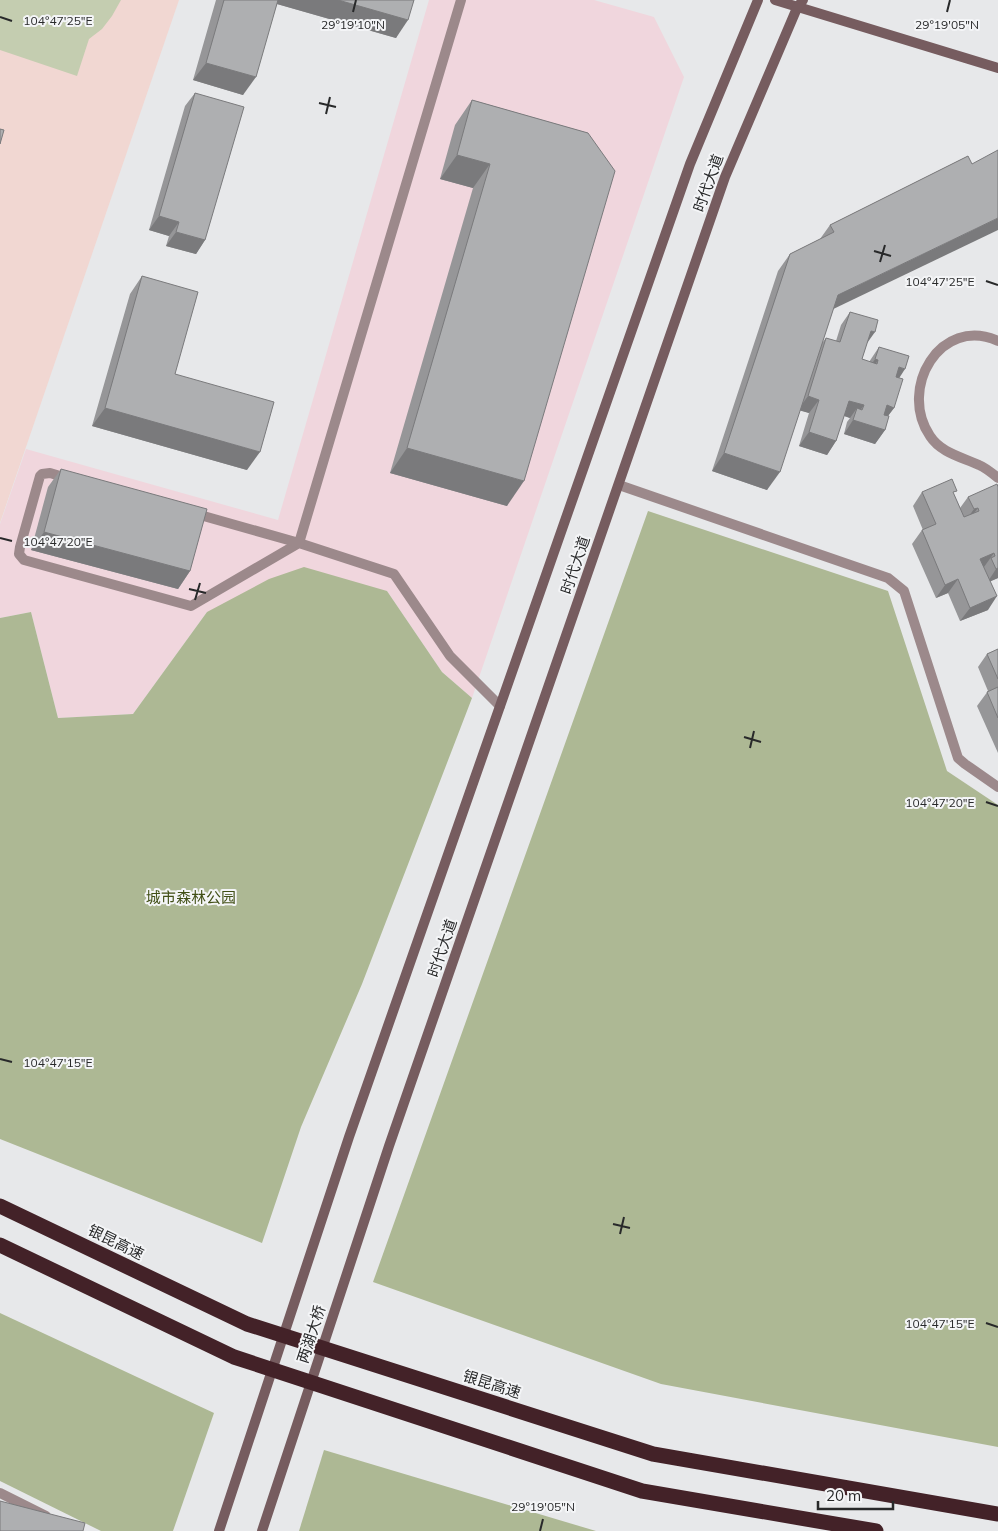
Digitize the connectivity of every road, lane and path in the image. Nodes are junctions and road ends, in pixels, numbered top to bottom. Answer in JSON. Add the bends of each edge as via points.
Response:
{"nodes":[{"id":1,"x":461,"y":0,"type":"edge"},
{"id":2,"x":758,"y":0,"type":"edge"},
{"id":3,"x":775,"y":0,"type":"edge"},
{"id":4,"x":800,"y":4,"type":"edge"},
{"id":5,"x":998,"y":68,"type":"edge"},
{"id":6,"x":998,"y":342,"type":"edge"},
{"id":7,"x":998,"y":478,"type":"edge"},
{"id":8,"x":79,"y":481,"type":"edge"},
{"id":9,"x":619,"y":485,"type":"junction"},
{"id":10,"x":184,"y":511,"type":"edge"},
{"id":11,"x":299,"y":543,"type":"junction"},
{"id":12,"x":500,"y":706,"type":"junction"},
{"id":13,"x":998,"y":787,"type":"edge"},
{"id":14,"x":389,"y":1146,"type":"joint"},
{"id":15,"x":0,"y":1206,"type":"edge"},
{"id":16,"x":0,"y":1245,"type":"edge"},
{"id":17,"x":0,"y":1493,"type":"edge"},
{"id":18,"x":998,"y":1514,"type":"edge"},
{"id":19,"x":52,"y":1518,"type":"edge"},
{"id":20,"x":219,"y":1531,"type":"edge"},
{"id":21,"x":262,"y":1531,"type":"edge"},
{"id":22,"x":876,"y":1531,"type":"edge"}],
"edges":[{"from":1,"to":11,"type":"lane"},
{"from":2,"to":12,"type":"main road","name":"时代大道","via":[[690,164]]},
{"from":3,"to":4,"type":"main road"},
{"from":4,"to":5,"type":"main road"},
{"from":4,"to":9,"type":"main road","name":"时代大道","via":[[725,177]]},
{"from":6,"to":7,"type":"lane","via":[[987,336],[971,336],[938,350],[927,365],[919,393],[924,425],[931,438],[946,450]]},
{"from":8,"to":11,"type":"lane","via":[[50,473],[40,476],[18,554],[24,560],[191,606]]},
{"from":9,"to":13,"type":"lane","via":[[888,578],[904,591],[958,758]]},
{"from":9,"to":14,"type":"main road","name":"时代大道"},
{"from":10,"to":11,"type":"lane"},
{"from":11,"to":12,"type":"lane","via":[[394,574],[450,656]]},
{"from":12,"to":20,"type":"main road","name":"时代大道","via":[[349,1137]]},
{"from":14,"to":21,"type":"main road","name":"两湖大桥"},
{"from":15,"to":18,"type":"highway","name":"银昆高速","via":[[246,1324],[654,1454]]},
{"from":16,"to":22,"type":"highway","via":[[234,1357],[642,1491]]},
{"from":17,"to":19,"type":"lane"}]}
